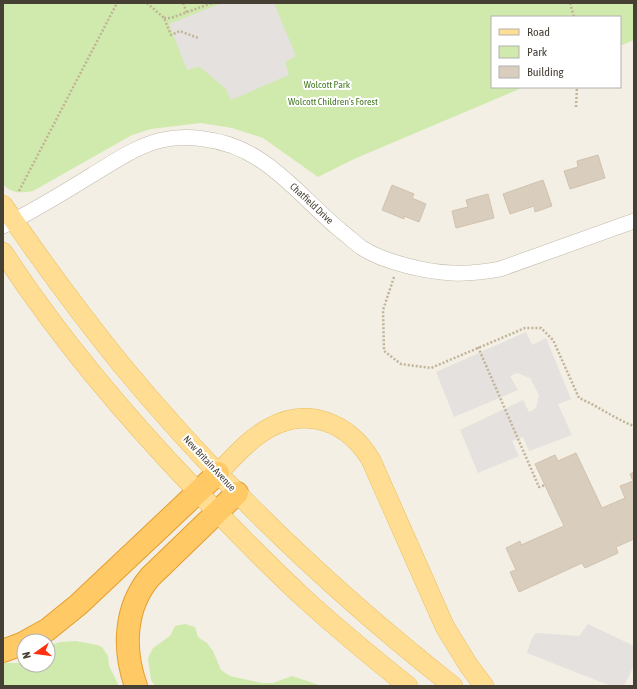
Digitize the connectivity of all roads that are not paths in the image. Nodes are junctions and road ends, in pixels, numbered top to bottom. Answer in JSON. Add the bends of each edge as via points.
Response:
{"nodes":[{"id":1,"x":7,"y":217,"type":"edge"},
{"id":2,"x":634,"y":221,"type":"edge"},
{"id":3,"x":3,"y":252,"type":"edge"},
{"id":4,"x":218,"y":473,"type":"junction"},
{"id":5,"x":198,"y":492,"type":"junction"},
{"id":6,"x":237,"y":493,"type":"junction"},
{"id":7,"x":217,"y":512,"type":"junction"},
{"id":8,"x":42,"y":633,"type":"edge"},
{"id":9,"x":16,"y":645,"type":"edge"},
{"id":10,"x":3,"y":651,"type":"edge"},
{"id":11,"x":136,"y":686,"type":"edge"},
{"id":12,"x":408,"y":686,"type":"edge"},
{"id":13,"x":454,"y":686,"type":"edge"},
{"id":14,"x":484,"y":686,"type":"edge"}],
"edges":[{"from":1,"to":2,"type":"street","name":"Chatfield Drive","via":[[32,211],[128,153],[164,140],[189,137],[227,143],[244,149],[290,183],[362,248],[399,263],[452,273],[478,273],[500,269]]},
{"from":1,"to":4,"type":"main road","name":"New Britain Avenue","via":[[120,362]]},
{"from":3,"to":5,"type":"main road","via":[[86,366]]},
{"from":4,"to":5,"type":"highway"},
{"from":4,"to":6,"type":"main road","name":"New Britain Avenue"},
{"from":4,"to":14,"type":"main road","via":[[258,435],[281,423],[300,419],[314,420],[333,424],[348,432],[364,448],[371,460],[448,632]]},
{"from":5,"to":7,"type":"main road"},
{"from":5,"to":8,"type":"highway","via":[[78,605]]},
{"from":6,"to":7,"type":"highway"},
{"from":6,"to":13,"type":"main road","name":"New Britain Avenue","via":[[332,585]]},
{"from":7,"to":11,"type":"highway","via":[[150,577],[135,599],[129,618],[128,639],[130,664]]},
{"from":7,"to":12,"type":"main road","via":[[307,601]]},
{"from":9,"to":10,"type":"highway"}]}
